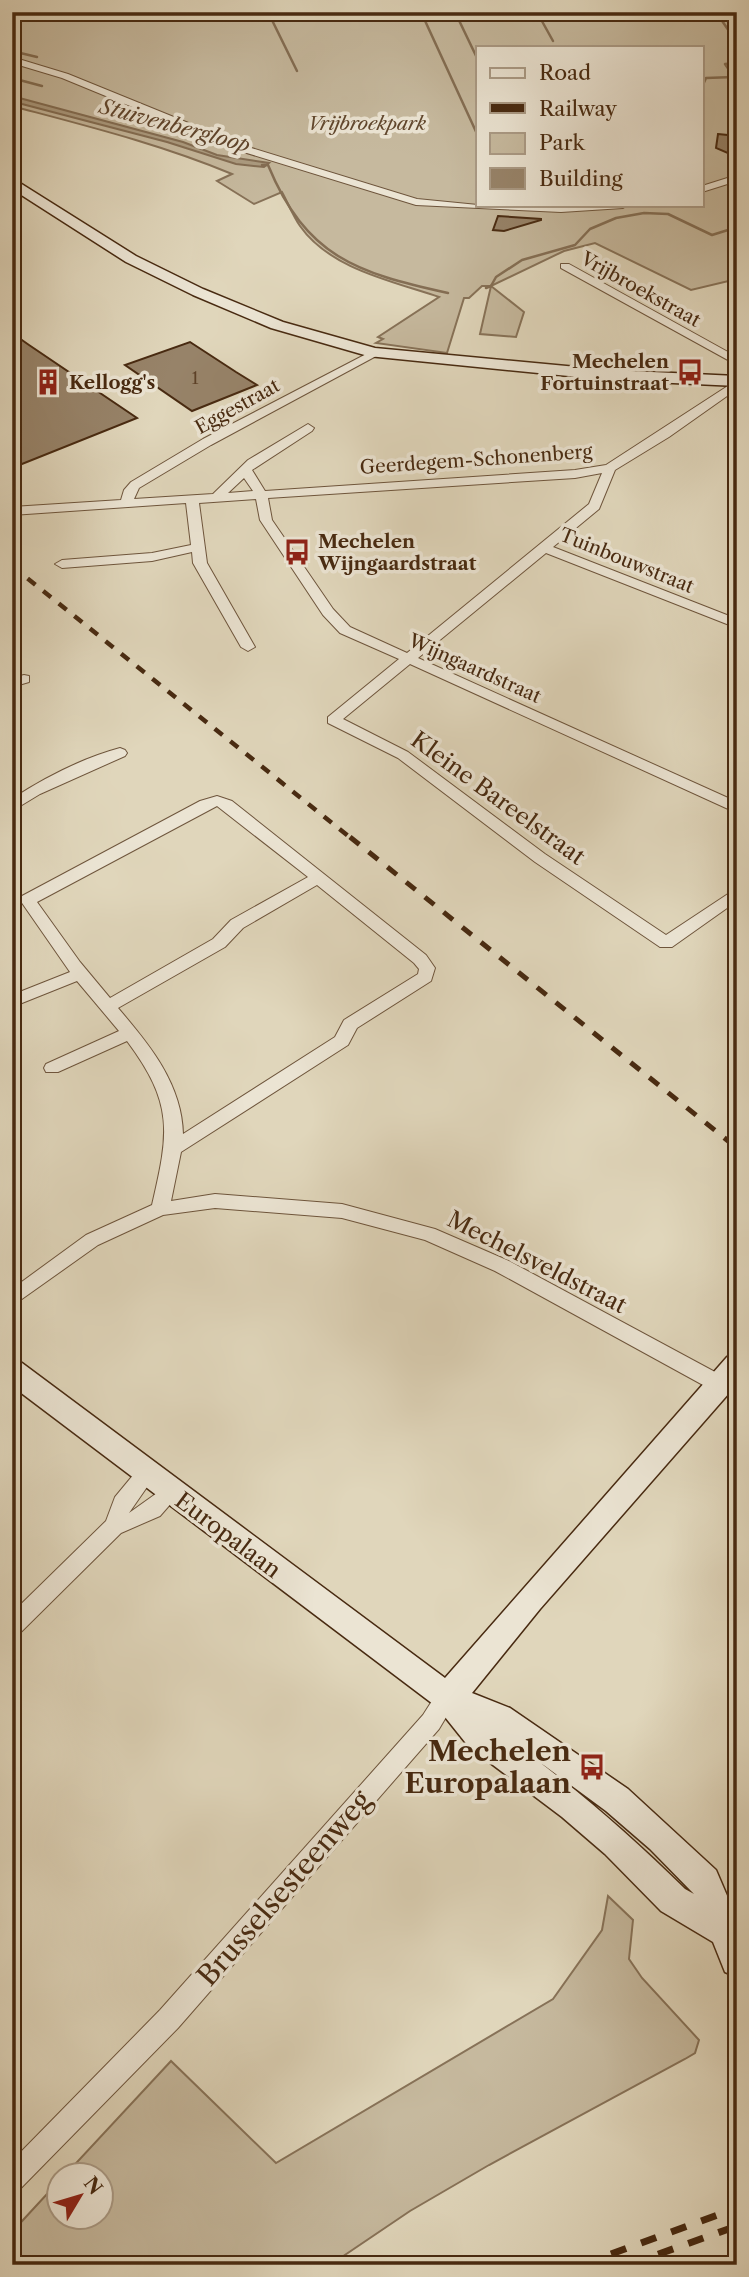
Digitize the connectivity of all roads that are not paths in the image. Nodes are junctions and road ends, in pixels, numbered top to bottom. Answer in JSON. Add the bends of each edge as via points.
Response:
{"nodes":[{"id":1,"x":12,"y":60,"type":"edge"},
{"id":2,"x":737,"y":178,"type":"edge"},
{"id":3,"x":12,"y":182,"type":"edge"},
{"id":4,"x":704,"y":188,"type":"edge"},
{"id":5,"x":535,"y":206,"type":"edge"},
{"id":6,"x":535,"y":206,"type":"edge"},
{"id":7,"x":608,"y":206,"type":"edge"},
{"id":8,"x":565,"y":266,"type":"dead end"},
{"id":9,"x":374,"y":353,"type":"junction"},
{"id":10,"x":737,"y":362,"type":"edge"},
{"id":11,"x":737,"y":382,"type":"edge"},
{"id":12,"x":308,"y":428,"type":"dead end"},
{"id":13,"x":610,"y":468,"type":"junction"},
{"id":14,"x":246,"y":471,"type":"junction"},
{"id":15,"x":261,"y":494,"type":"junction"},
{"id":16,"x":218,"y":496,"type":"junction"},
{"id":17,"x":192,"y":499,"type":"junction"},
{"id":18,"x":127,"y":502,"type":"junction"},
{"id":19,"x":12,"y":511,"type":"edge"},
{"id":20,"x":198,"y":547,"type":"junction"},
{"id":21,"x":543,"y":548,"type":"junction"},
{"id":22,"x":62,"y":564,"type":"dead end"},
{"id":23,"x":737,"y":624,"type":"edge"},
{"id":24,"x":248,"y":647,"type":"dead end"},
{"id":25,"x":407,"y":658,"type":"junction"},
{"id":26,"x":120,"y":753,"type":"dead end"},
{"id":27,"x":12,"y":806,"type":"edge"},
{"id":28,"x":737,"y":808,"type":"edge"},
{"id":29,"x":317,"y":878,"type":"junction"},
{"id":30,"x":737,"y":893,"type":"edge"},
{"id":31,"x":80,"y":974,"type":"junction"},
{"id":32,"x":12,"y":1001,"type":"edge"},
{"id":33,"x":108,"y":1006,"type":"junction"},
{"id":34,"x":129,"y":1032,"type":"junction"},
{"id":35,"x":52,"y":1068,"type":"dead end"},
{"id":36,"x":174,"y":1148,"type":"junction"},
{"id":37,"x":160,"y":1209,"type":"junction"},
{"id":38,"x":12,"y":1299,"type":"edge"},
{"id":39,"x":12,"y":1371,"type":"edge"},
{"id":40,"x":729,"y":1375,"type":"edge"},
{"id":41,"x":146,"y":1474,"type":"junction"},
{"id":42,"x":171,"y":1492,"type":"junction"},
{"id":43,"x":115,"y":1526,"type":"junction"},
{"id":44,"x":12,"y":1627,"type":"edge"},
{"id":45,"x":447,"y":1697,"type":"junction"},
{"id":46,"x":730,"y":1926,"type":"edge"},
{"id":47,"x":737,"y":1960,"type":"edge"},
{"id":48,"x":12,"y":2179,"type":"edge"}],
"edges":[{"from":1,"to":5,"type":"street","via":[[65,76],[241,148],[416,202]]},
{"from":2,"to":4,"type":"street"},
{"from":3,"to":9,"type":"main road","via":[[131,259],[198,292],[277,325]]},
{"from":6,"to":7,"type":"street"},
{"from":8,"to":10,"type":"street","name":"Vrijbroekstraat"},
{"from":9,"to":11,"type":"main road"},
{"from":9,"to":18,"type":"street","name":"Eggestraat","via":[[135,485]]},
{"from":11,"to":13,"type":"street","name":"Geerdegem-Schonenberg"},
{"from":12,"to":14,"type":"street"},
{"from":13,"to":15,"type":"street","name":"Geerdegem-Schonenberg"},
{"from":13,"to":21,"type":"street","name":"Kleine Bareelstraat","via":[[595,506]]},
{"from":14,"to":15,"type":"street","name":"Wijngaardstraat"},
{"from":14,"to":16,"type":"street"},
{"from":15,"to":16,"type":"street","name":"Geerdegem-Schonenberg"},
{"from":15,"to":25,"type":"street","name":"Wijngaardstraat","via":[[266,520],[328,612],[345,630]]},
{"from":16,"to":17,"type":"street","name":"Geerdegem-Schonenberg"},
{"from":17,"to":18,"type":"street","name":"Geerdegem-Schonenberg"},
{"from":17,"to":20,"type":"street"},
{"from":18,"to":19,"type":"street","name":"Geerdegem-Schonenberg"},
{"from":20,"to":22,"type":"street","via":[[152,557]]},
{"from":20,"to":24,"type":"street","via":[[200,563]]},
{"from":21,"to":23,"type":"street","name":"Tuinbouwstraat"},
{"from":21,"to":25,"type":"street","name":"Kleine Bareelstraat"},
{"from":25,"to":28,"type":"street","name":"Wijngaardstraat"},
{"from":25,"to":30,"type":"street","name":"Kleine Bareelstraat","via":[[333,720],[403,755],[540,858],[666,943]]},
{"from":26,"to":27,"type":"street"},
{"from":29,"to":31,"type":"street","via":[[227,804],[205,804],[28,900]]},
{"from":29,"to":33,"type":"street","via":[[237,924],[219,943]]},
{"from":29,"to":36,"type":"street","via":[[420,959],[427,968],[425,977],[350,1024],[342,1041]]},
{"from":31,"to":32,"type":"street"},
{"from":31,"to":33,"type":"street"},
{"from":33,"to":34,"type":"street"},
{"from":34,"to":35,"type":"street"},
{"from":34,"to":36,"type":"street","via":[[164,1083],[173,1110]]},
{"from":36,"to":37,"type":"street"},
{"from":37,"to":38,"type":"street","name":"Mechelsveldstraat","via":[[92,1240]]},
{"from":37,"to":40,"type":"street","name":"Mechelsveldstraat","via":[[215,1201],[274,1203],[342,1211],[429,1234]]},
{"from":39,"to":41,"type":"main road","name":"Europalaan"},
{"from":40,"to":45,"type":"main road","name":"Brusselsesteenweg"},
{"from":41,"to":42,"type":"main road","name":"Europalaan"},
{"from":41,"to":43,"type":"street","via":[[122,1503]]},
{"from":42,"to":43,"type":"street","via":[[136,1522]]},
{"from":42,"to":45,"type":"main road","name":"Europalaan"},
{"from":43,"to":44,"type":"street"},
{"from":45,"to":46,"type":"main road","name":"Europalaan","via":[[480,1737],[582,1813],[673,1900]]},
{"from":45,"to":48,"type":"street","name":"Brusselsesteenweg","via":[[431,1722],[169,2019]]},
{"from":46,"to":47,"type":"main road"}]}
